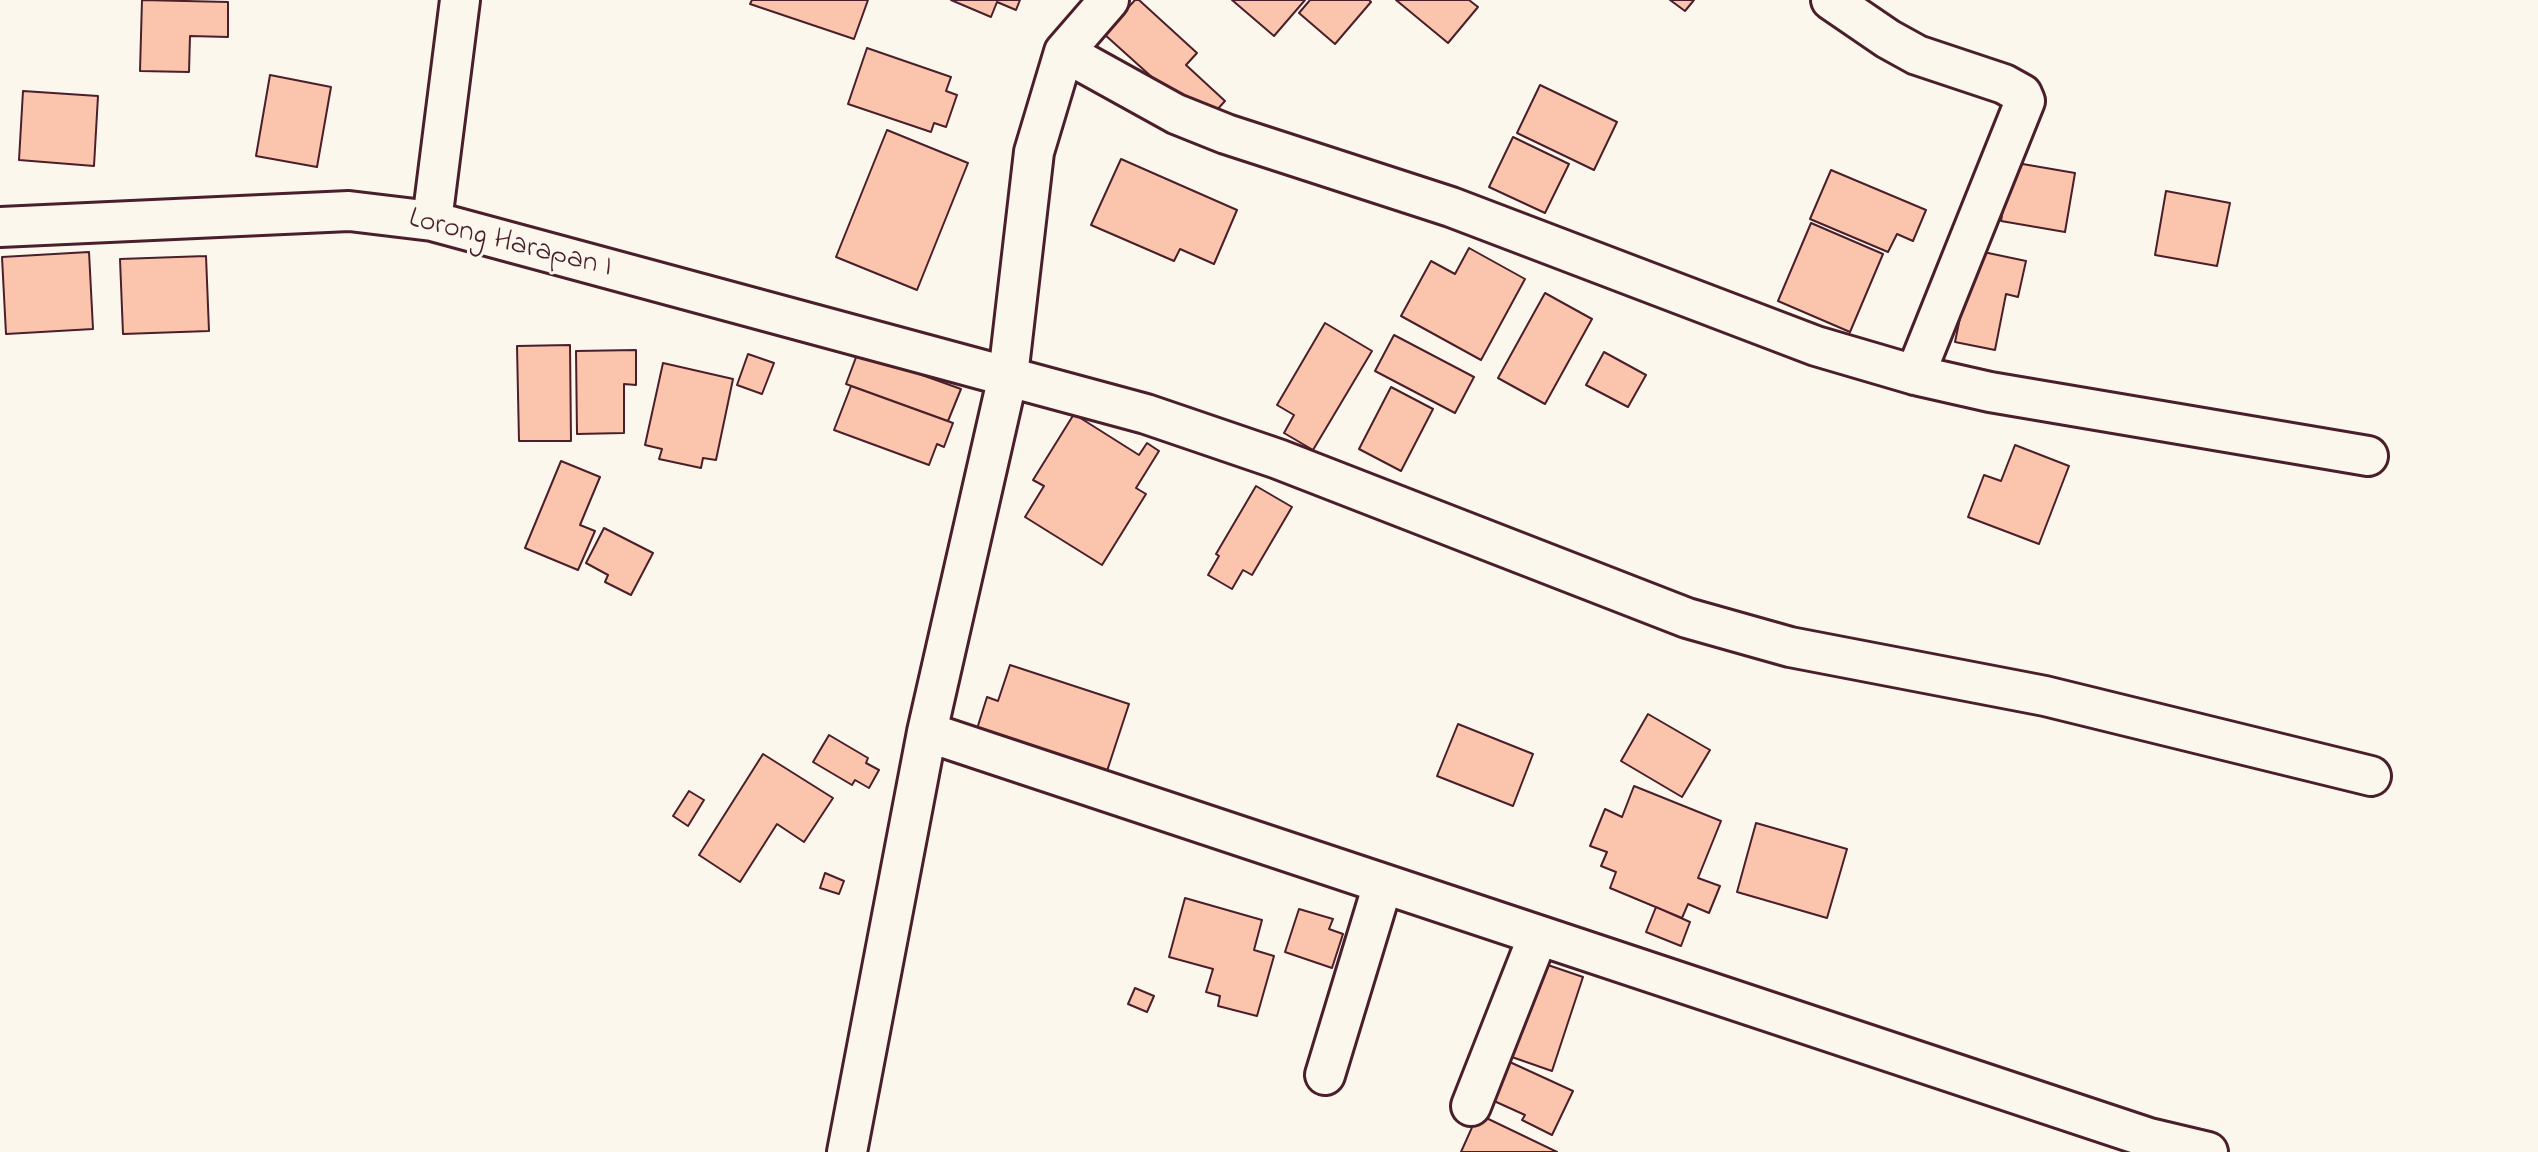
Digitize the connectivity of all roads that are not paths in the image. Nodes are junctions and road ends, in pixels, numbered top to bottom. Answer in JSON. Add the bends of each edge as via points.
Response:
{"nodes":[{"id":1,"x":460,"y":0,"type":"edge"},
{"id":2,"x":1109,"y":0,"type":"edge"},
{"id":3,"x":1831,"y":0,"type":"edge"},
{"id":4,"x":1064,"y":52,"type":"junction"},
{"id":5,"x":432,"y":221,"type":"junction"},
{"id":6,"x":0,"y":227,"type":"edge"},
{"id":7,"x":1915,"y":375,"type":"junction"},
{"id":8,"x":1008,"y":376,"type":"junction"},
{"id":9,"x":2368,"y":456,"type":"dead end"},
{"id":10,"x":927,"y":732,"type":"junction"},
{"id":11,"x":2371,"y":776,"type":"dead end"},
{"id":12,"x":1383,"y":884,"type":"junction"},
{"id":13,"x":1538,"y":936,"type":"junction"},
{"id":14,"x":1325,"y":1075,"type":"dead end"},
{"id":15,"x":1471,"y":1106,"type":"dead end"},
{"id":16,"x":848,"y":1152,"type":"edge"},
{"id":17,"x":2208,"y":1152,"type":"edge"}],
"edges":[{"from":1,"to":5,"type":"street"},
{"from":2,"to":4,"type":"street"},
{"from":3,"to":7,"type":"street","via":[[1917,55],[2004,84],[2022,94],[2025,101]]},
{"from":4,"to":7,"type":"street","via":[[1176,114],[1226,134],[1451,207],[1816,346]]},
{"from":4,"to":8,"type":"street","via":[[1034,152]]},
{"from":5,"to":6,"type":"street","name":"Lorong Harapan I","via":[[349,211]]},
{"from":5,"to":8,"type":"street","name":"Lorong Harapan I"},
{"from":7,"to":9,"type":"street","via":[[1990,392]]},
{"from":8,"to":10,"type":"street"},
{"from":8,"to":11,"type":"street","name":"Lorong Harapan I","via":[[1146,414],[1278,459],[1687,618],[1790,647],[2045,696]]},
{"from":10,"to":12,"type":"street"},
{"from":10,"to":16,"type":"street"},
{"from":12,"to":13,"type":"street"},
{"from":12,"to":14,"type":"street"},
{"from":13,"to":15,"type":"street"},
{"from":13,"to":17,"type":"street","via":[[2149,1138]]}]}
